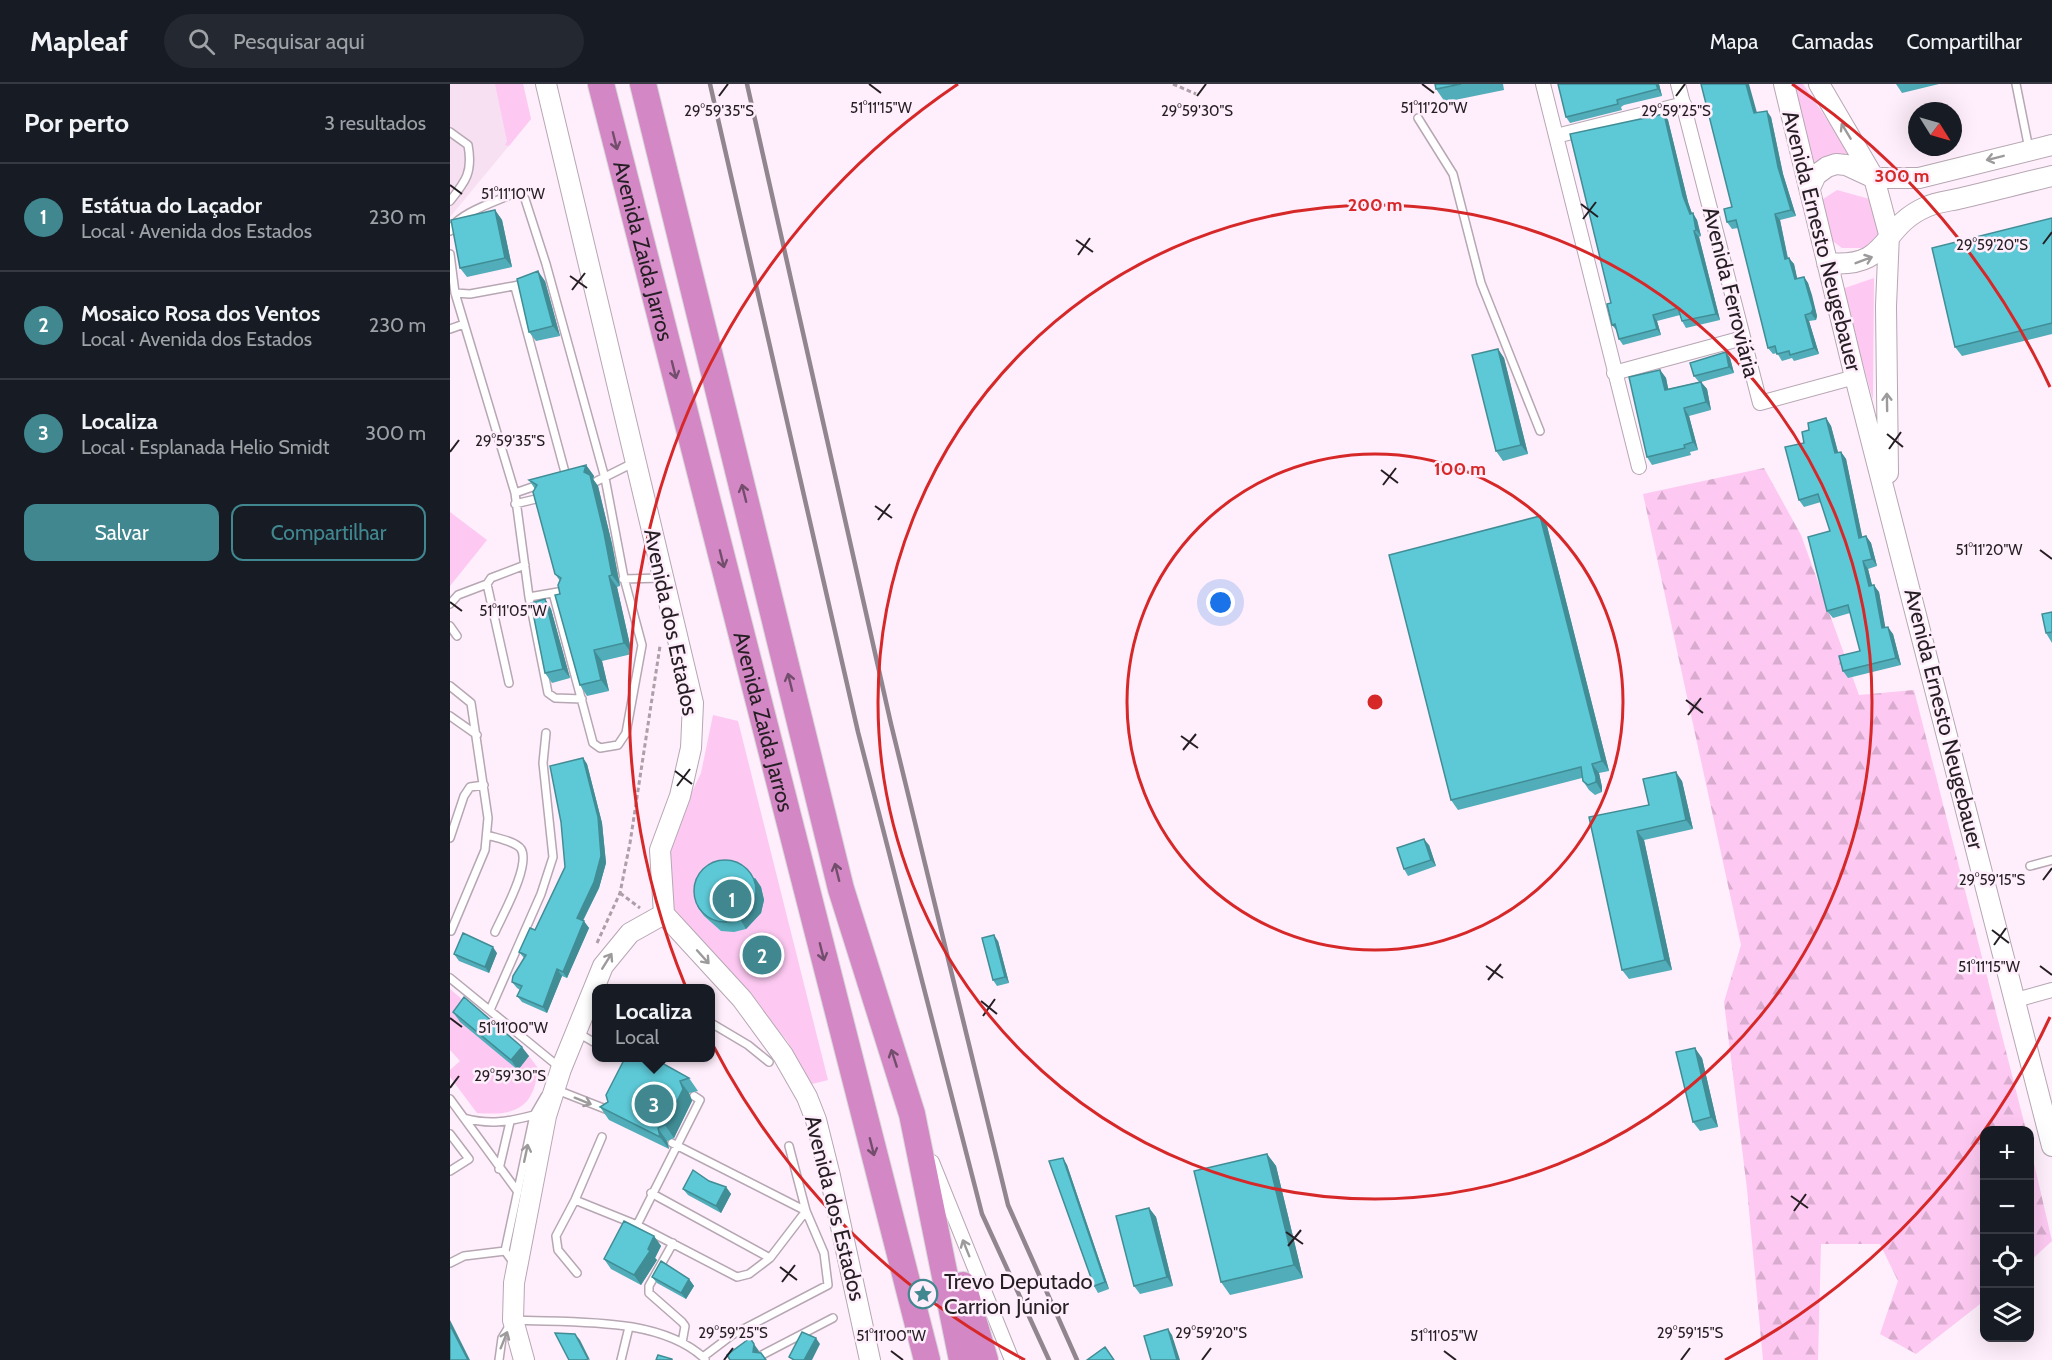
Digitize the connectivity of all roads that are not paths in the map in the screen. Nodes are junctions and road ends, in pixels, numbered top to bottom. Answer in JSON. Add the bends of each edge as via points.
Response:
{"nodes":[{"id":1,"x":546,"y":84,"type":"edge"},
{"id":2,"x":601,"y":84,"type":"edge"},
{"id":3,"x":643,"y":84,"type":"edge"},
{"id":4,"x":1543,"y":84,"type":"edge"},
{"id":5,"x":1678,"y":84,"type":"edge"},
{"id":6,"x":1784,"y":84,"type":"edge"},
{"id":7,"x":1819,"y":84,"type":"edge"},
{"id":8,"x":2016,"y":84,"type":"edge"},
{"id":9,"x":1684,"y":104,"type":"junction"},
{"id":10,"x":1418,"y":118,"type":"dead end"},
{"id":11,"x":450,"y":132,"type":"edge"},
{"id":12,"x":1556,"y":136,"type":"junction"},
{"id":13,"x":2052,"y":145,"type":"edge"},
{"id":14,"x":2029,"y":150,"type":"junction"},
{"id":15,"x":2052,"y":176,"type":"edge"},
{"id":16,"x":1874,"y":178,"type":"junction"},
{"id":17,"x":1810,"y":188,"type":"junction"},
{"id":18,"x":450,"y":201,"type":"edge"},
{"id":19,"x":450,"y":231,"type":"edge"},
{"id":20,"x":1889,"y":234,"type":"junction"},
{"id":21,"x":450,"y":254,"type":"edge"},
{"id":22,"x":1827,"y":263,"type":"junction"},
{"id":23,"x":546,"y":264,"type":"junction"},
{"id":24,"x":538,"y":275,"type":"edge"},
{"id":25,"x":530,"y":279,"type":"edge"},
{"id":26,"x":515,"y":287,"type":"junction"},
{"id":27,"x":455,"y":293,"type":"junction"},
{"id":28,"x":464,"y":324,"type":"junction"},
{"id":29,"x":450,"y":329,"type":"edge"},
{"id":30,"x":1743,"y":338,"type":"junction"},
{"id":31,"x":1614,"y":373,"type":"junction"},
{"id":32,"x":1856,"y":377,"type":"junction"},
{"id":33,"x":1540,"y":432,"type":"dead end"},
{"id":34,"x":636,"y":461,"type":"junction"},
{"id":35,"x":600,"y":464,"type":"junction"},
{"id":36,"x":1639,"y":467,"type":"dead end"},
{"id":37,"x":589,"y":468,"type":"dead end"},
{"id":38,"x":578,"y":472,"type":"edge"},
{"id":39,"x":566,"y":476,"type":"junction"},
{"id":40,"x":605,"y":478,"type":"junction"},
{"id":41,"x":556,"y":479,"type":"edge"},
{"id":42,"x":597,"y":482,"type":"dead end"},
{"id":43,"x":546,"y":483,"type":"edge"},
{"id":44,"x":515,"y":493,"type":"junction"},
{"id":45,"x":540,"y":498,"type":"edge"},
{"id":46,"x":1888,"y":503,"type":"junction"},
{"id":47,"x":515,"y":504,"type":"junction"},
{"id":48,"x":525,"y":565,"type":"junction"},
{"id":49,"x":662,"y":578,"type":"junction"},
{"id":50,"x":622,"y":579,"type":"junction"},
{"id":51,"x":487,"y":584,"type":"junction"},
{"id":52,"x":564,"y":591,"type":"edge"},
{"id":53,"x":553,"y":593,"type":"junction"},
{"id":54,"x":529,"y":597,"type":"junction"},
{"id":55,"x":450,"y":604,"type":"edge"},
{"id":56,"x":450,"y":626,"type":"edge"},
{"id":57,"x":458,"y":636,"type":"dead end"},
{"id":58,"x":509,"y":683,"type":"dead end"},
{"id":59,"x":450,"y":686,"type":"edge"},
{"id":60,"x":582,"y":699,"type":"junction"},
{"id":61,"x":450,"y":716,"type":"edge"},
{"id":62,"x":546,"y":733,"type":"dead end"},
{"id":63,"x":477,"y":735,"type":"junction"},
{"id":64,"x":484,"y":785,"type":"junction"},
{"id":65,"x":487,"y":835,"type":"junction"},
{"id":66,"x":450,"y":837,"type":"edge"},
{"id":67,"x":2052,"y":860,"type":"edge"},
{"id":68,"x":2030,"y":866,"type":"dead end"},
{"id":69,"x":657,"y":918,"type":"junction"},
{"id":70,"x":451,"y":931,"type":"edge"},
{"id":71,"x":495,"y":932,"type":"dead end"},
{"id":72,"x":450,"y":978,"type":"edge"},
{"id":73,"x":596,"y":984,"type":"edge"},
{"id":74,"x":2052,"y":990,"type":"edge"},
{"id":75,"x":592,"y":993,"type":"edge"},
{"id":76,"x":2016,"y":1000,"type":"junction"},
{"id":77,"x":490,"y":1010,"type":"junction"},
{"id":78,"x":715,"y":1025,"type":"edge"},
{"id":79,"x":576,"y":1032,"type":"junction"},
{"id":80,"x":592,"y":1041,"type":"edge"},
{"id":81,"x":769,"y":1062,"type":"dead end"},
{"id":82,"x":561,"y":1069,"type":"junction"},
{"id":83,"x":555,"y":1089,"type":"junction"},
{"id":84,"x":697,"y":1098,"type":"dead end"},
{"id":85,"x":450,"y":1099,"type":"edge"},
{"id":86,"x":612,"y":1112,"type":"edge"},
{"id":87,"x":912,"y":1114,"type":"junction"},
{"id":88,"x":534,"y":1115,"type":"junction"},
{"id":89,"x":464,"y":1118,"type":"junction"},
{"id":90,"x":510,"y":1122,"type":"junction"},
{"id":91,"x":450,"y":1134,"type":"edge"},
{"id":92,"x":602,"y":1137,"type":"dead end"},
{"id":93,"x":675,"y":1144,"type":"junction"},
{"id":94,"x":789,"y":1146,"type":"dead end"},
{"id":95,"x":2052,"y":1146,"type":"edge"},
{"id":96,"x":499,"y":1169,"type":"junction"},
{"id":97,"x":450,"y":1171,"type":"edge"},
{"id":98,"x":518,"y":1192,"type":"junction"},
{"id":99,"x":651,"y":1193,"type":"junction"},
{"id":100,"x":575,"y":1200,"type":"junction"},
{"id":101,"x":806,"y":1211,"type":"junction"},
{"id":102,"x":638,"y":1225,"type":"junction"},
{"id":103,"x":673,"y":1243,"type":"junction"},
{"id":104,"x":505,"y":1251,"type":"junction"},
{"id":105,"x":770,"y":1258,"type":"junction"},
{"id":106,"x":450,"y":1263,"type":"edge"},
{"id":107,"x":518,"y":1269,"type":"junction"},
{"id":108,"x":577,"y":1273,"type":"dead end"},
{"id":109,"x":833,"y":1318,"type":"dead end"},
{"id":110,"x":513,"y":1320,"type":"junction"},
{"id":111,"x":628,"y":1327,"type":"junction"},
{"id":112,"x":919,"y":1330,"type":"junction"},
{"id":113,"x":682,"y":1343,"type":"junction"},
{"id":114,"x":762,"y":1354,"type":"edge"},
{"id":115,"x":704,"y":1358,"type":"edge"},
{"id":116,"x":499,"y":1360,"type":"edge"},
{"id":117,"x":524,"y":1360,"type":"edge"},
{"id":118,"x":621,"y":1360,"type":"edge"},
{"id":119,"x":870,"y":1360,"type":"edge"},
{"id":120,"x":921,"y":1360,"type":"edge"},
{"id":121,"x":927,"y":1360,"type":"edge"},
{"id":122,"x":962,"y":1360,"type":"edge"},
{"id":123,"x":985,"y":1360,"type":"edge"},
{"id":124,"x":1012,"y":1360,"type":"edge"}],
"edges":[{"from":1,"to":34,"type":"street","name":"Avenida dos Estados"},
{"from":2,"to":112,"type":"highway","name":"Avenida Zaida Jarros","one_way":true},
{"from":87,"to":3,"type":"highway","name":"Avenida Zaida Jarros","one_way":true,"via":[[841,889]]},
{"from":4,"to":12,"type":"street"},
{"from":5,"to":9,"type":"street","name":"Avenida Ferroviária"},
{"from":6,"to":17,"type":"street","name":"Avenida Ernesto Neugebauer"},
{"from":16,"to":7,"type":"street","name":"Avenida Ernesto Neugebauer","one_way":true},
{"from":8,"to":14,"type":"lane"},
{"from":9,"to":12,"type":"street"},
{"from":9,"to":30,"type":"street","name":"Avenida Ferroviária"},
{"from":10,"to":33,"type":"lane","via":[[1453,174],[1481,283]]},
{"from":11,"to":18,"type":"lane","via":[[468,145],[471,164],[464,184]]},
{"from":12,"to":31,"type":"street"},
{"from":13,"to":14,"type":"street"},
{"from":14,"to":16,"type":"street","one_way":true,"via":[[1919,178]]},
{"from":15,"to":20,"type":"street","via":[[1925,207]]},
{"from":16,"to":17,"type":"street","via":[[1836,164],[1816,175]]},
{"from":16,"to":20,"type":"street","name":"Avenida Ernesto Neugebauer"},
{"from":17,"to":22,"type":"street","name":"Avenida Ernesto Neugebauer"},
{"from":19,"to":23,"type":"lane","via":[[460,219],[518,193],[525,199]]},
{"from":22,"to":20,"type":"street","one_way":true,"via":[[1854,264],[1870,259]]},
{"from":46,"to":20,"type":"street","name":"Avenida Ernesto Neugebauer","one_way":true},
{"from":21,"to":27,"type":"lane"},
{"from":22,"to":32,"type":"street","name":"Avenida Ernesto Neugebauer"},
{"from":23,"to":24,"type":"lane"},
{"from":23,"to":35,"type":"lane"},
{"from":25,"to":26,"type":"lane"},
{"from":26,"to":27,"type":"lane"},
{"from":26,"to":39,"type":"lane"},
{"from":27,"to":28,"type":"lane"},
{"from":28,"to":29,"type":"lane"},
{"from":28,"to":44,"type":"lane"},
{"from":30,"to":31,"type":"street"},
{"from":30,"to":32,"type":"street","name":"Avenida Ferroviária","via":[[1760,404]]},
{"from":31,"to":36,"type":"street"},
{"from":32,"to":46,"type":"street","name":"Avenida Ernesto Neugebauer"},
{"from":34,"to":40,"type":"lane"},
{"from":34,"to":49,"type":"street","name":"Avenida dos Estados"},
{"from":35,"to":37,"type":"lane"},
{"from":35,"to":40,"type":"lane"},
{"from":38,"to":39,"type":"lane"},
{"from":39,"to":41,"type":"lane"},
{"from":40,"to":42,"type":"lane"},
{"from":40,"to":50,"type":"lane"},
{"from":43,"to":44,"type":"lane"},
{"from":44,"to":47,"type":"lane"},
{"from":45,"to":47,"type":"lane"},
{"from":46,"to":76,"type":"street","name":"Avenida Ernesto Neugebauer"},
{"from":47,"to":48,"type":"lane"},
{"from":48,"to":51,"type":"lane","via":[[491,578]]},
{"from":48,"to":54,"type":"lane"},
{"from":49,"to":50,"type":"lane"},
{"from":49,"to":69,"type":"street","name":"Avenida dos Estados","via":[[693,703],[693,725],[680,796],[660,850]]},
{"from":50,"to":60,"type":"lane","via":[[642,645],[626,733],[618,745],[596,747]]},
{"from":51,"to":55,"type":"lane","via":[[458,595]]},
{"from":51,"to":58,"type":"lane"},
{"from":52,"to":53,"type":"lane"},
{"from":53,"to":54,"type":"lane"},
{"from":53,"to":60,"type":"lane"},
{"from":54,"to":60,"type":"lane","via":[[548,693],[555,698]]},
{"from":56,"to":57,"type":"lane"},
{"from":59,"to":63,"type":"lane","via":[[471,703]]},
{"from":61,"to":63,"type":"lane"},
{"from":62,"to":77,"type":"lane","via":[[543,763],[553,857]]},
{"from":63,"to":64,"type":"lane"},
{"from":64,"to":65,"type":"lane","via":[[489,818]]},
{"from":64,"to":66,"type":"lane","via":[[470,787],[464,796]]},
{"from":65,"to":70,"type":"lane","via":[[485,850]]},
{"from":65,"to":71,"type":"lane","via":[[516,845],[523,859],[518,881]]},
{"from":67,"to":68,"type":"lane"},
{"from":73,"to":69,"type":"street","one_way":true,"via":[[603,966],[630,933]]},
{"from":69,"to":119,"type":"street","name":"Avenida dos Estados","one_way":true,"via":[[742,999],[783,1055],[807,1097],[828,1165]]},
{"from":72,"to":77,"type":"lane"},
{"from":74,"to":76,"type":"street"},
{"from":79,"to":75,"type":"street","one_way":true},
{"from":76,"to":95,"type":"street","name":"Avenida Ernesto Neugebauer"},
{"from":77,"to":82,"type":"lane"},
{"from":78,"to":81,"type":"lane"},
{"from":79,"to":80,"type":"lane"},
{"from":79,"to":82,"type":"street"},
{"from":82,"to":83,"type":"street"},
{"from":83,"to":86,"type":"lane","one_way":true},
{"from":83,"to":88,"type":"lane","via":[[538,1104]]},
{"from":83,"to":107,"type":"street","via":[[546,1116]]},
{"from":84,"to":93,"type":"lane"},
{"from":85,"to":89,"type":"lane"},
{"from":87,"to":122,"type":"highway","name":"Avenida Zaida Jarros"},
{"from":87,"to":123,"type":"highway"},
{"from":124,"to":87,"type":"street","one_way":true},
{"from":88,"to":90,"type":"lane"},
{"from":98,"to":88,"type":"lane","one_way":true},
{"from":89,"to":90,"type":"lane","via":[[486,1124]]},
{"from":89,"to":96,"type":"lane"},
{"from":90,"to":96,"type":"lane"},
{"from":91,"to":97,"type":"lane","via":[[469,1159]]},
{"from":92,"to":100,"type":"lane"},
{"from":93,"to":99,"type":"lane"},
{"from":93,"to":101,"type":"lane"},
{"from":94,"to":101,"type":"lane"},
{"from":96,"to":98,"type":"lane"},
{"from":98,"to":104,"type":"lane"},
{"from":99,"to":102,"type":"lane"},
{"from":99,"to":105,"type":"lane"},
{"from":100,"to":102,"type":"lane"},
{"from":100,"to":108,"type":"lane","via":[[556,1236],[558,1250]]},
{"from":101,"to":105,"type":"lane"},
{"from":101,"to":115,"type":"lane","via":[[824,1253],[828,1285],[732,1335]]},
{"from":102,"to":103,"type":"lane"},
{"from":103,"to":105,"type":"lane","via":[[737,1277],[749,1274]]},
{"from":103,"to":113,"type":"lane","via":[[649,1286],[649,1293],[685,1326]]},
{"from":104,"to":106,"type":"lane","via":[[464,1256]]},
{"from":104,"to":107,"type":"lane"},
{"from":107,"to":110,"type":"street"},
{"from":109,"to":114,"type":"lane"},
{"from":110,"to":111,"type":"lane"},
{"from":116,"to":110,"type":"lane","one_way":true,"via":[[502,1338]]},
{"from":110,"to":117,"type":"street"},
{"from":111,"to":113,"type":"lane"},
{"from":111,"to":118,"type":"lane"},
{"from":112,"to":120,"type":"highway"},
{"from":112,"to":121,"type":"highway","name":"Avenida Zaida Jarros"},
{"from":113,"to":115,"type":"lane"}]}
